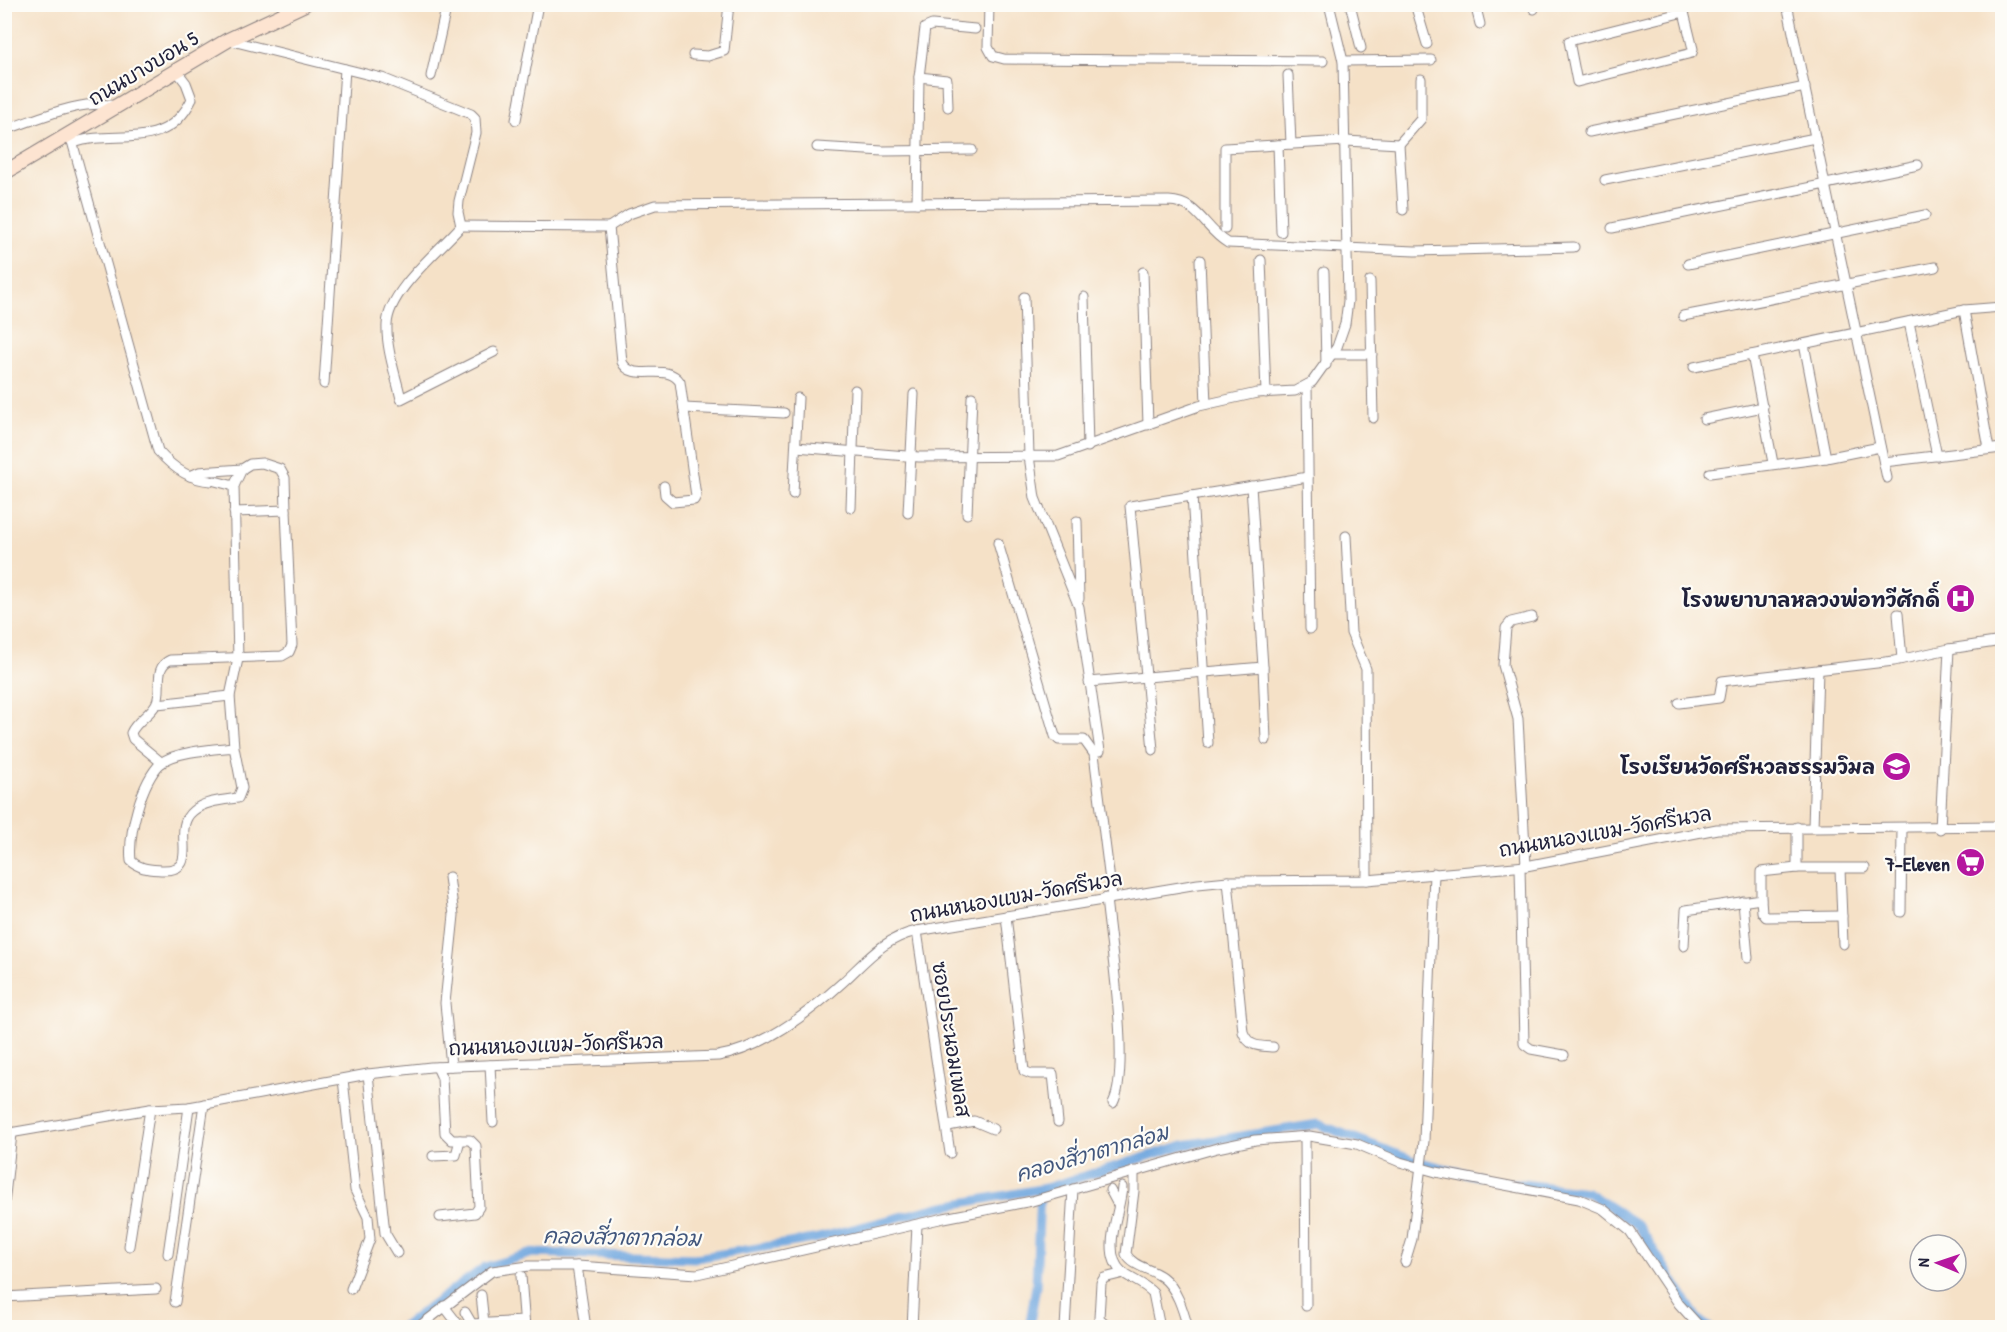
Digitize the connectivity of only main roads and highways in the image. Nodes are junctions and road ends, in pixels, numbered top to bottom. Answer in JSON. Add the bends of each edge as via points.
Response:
{"nodes":[{"id":1,"x":305,"y":4,"type":"edge"},
{"id":2,"x":285,"y":9,"type":"edge"},
{"id":3,"x":4,"y":174,"type":"edge"}],
"edges":[{"from":1,"to":2,"type":"main road","name":"ถนนบางบอน 5"},
{"from":2,"to":3,"type":"main road","name":"ถนนบางบอน 5","via":[[116,106],[71,139]]}]}
